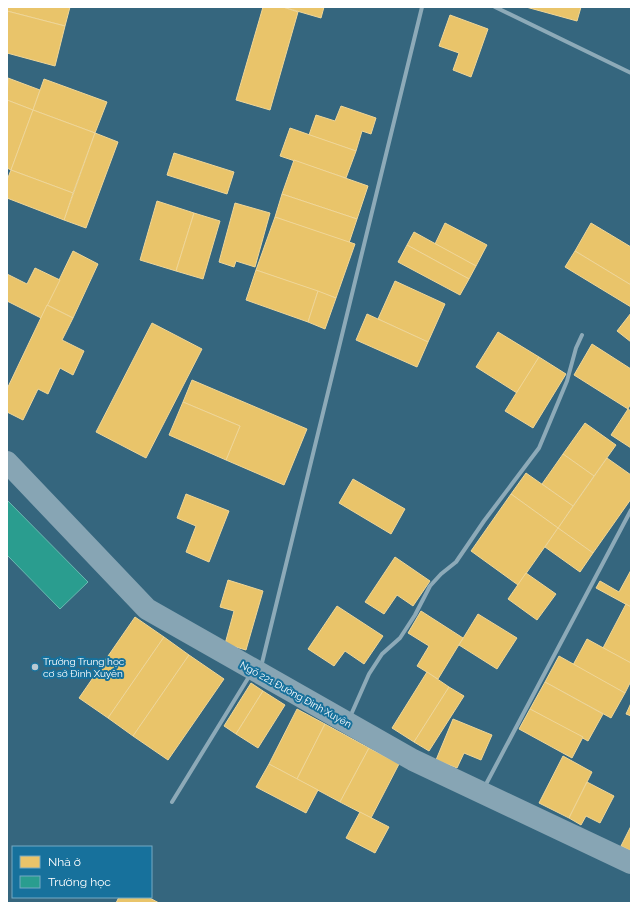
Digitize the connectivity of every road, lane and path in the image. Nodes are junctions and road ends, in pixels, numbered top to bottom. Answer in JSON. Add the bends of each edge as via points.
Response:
{"nodes":[{"id":1,"x":422,"y":7,"type":"edge"},
{"id":2,"x":495,"y":7,"type":"edge"},
{"id":3,"x":631,"y":74,"type":"edge"},
{"id":4,"x":582,"y":334,"type":"dead end"},
{"id":5,"x":7,"y":462,"type":"edge"},
{"id":6,"x":631,"y":510,"type":"edge"},
{"id":7,"x":256,"y":672,"type":"junction"},
{"id":8,"x":347,"y":723,"type":"junction"},
{"id":9,"x":482,"y":792,"type":"junction"},
{"id":10,"x":172,"y":802,"type":"dead end"},
{"id":11,"x":631,"y":863,"type":"edge"}],
"edges":[{"from":1,"to":7,"type":"street"},
{"from":2,"to":3,"type":"street"},
{"from":4,"to":8,"type":"street","via":[[567,381],[539,448],[456,562],[430,586],[400,638],[382,654],[369,674]]},
{"from":5,"to":7,"type":"street","name":"Ngõ 221 Đường Đình Xuyên","via":[[147,610]]},
{"from":6,"to":9,"type":"street"},
{"from":7,"to":8,"type":"street","name":"Ngõ 221 Đường Đình Xuyên"},
{"from":7,"to":10,"type":"street"},
{"from":8,"to":9,"type":"street","name":"Ngõ 221 Đường Đình Xuyên","via":[[413,760]]},
{"from":9,"to":11,"type":"street","name":"Ngõ 221 Đường Đình Xuyên"}]}
